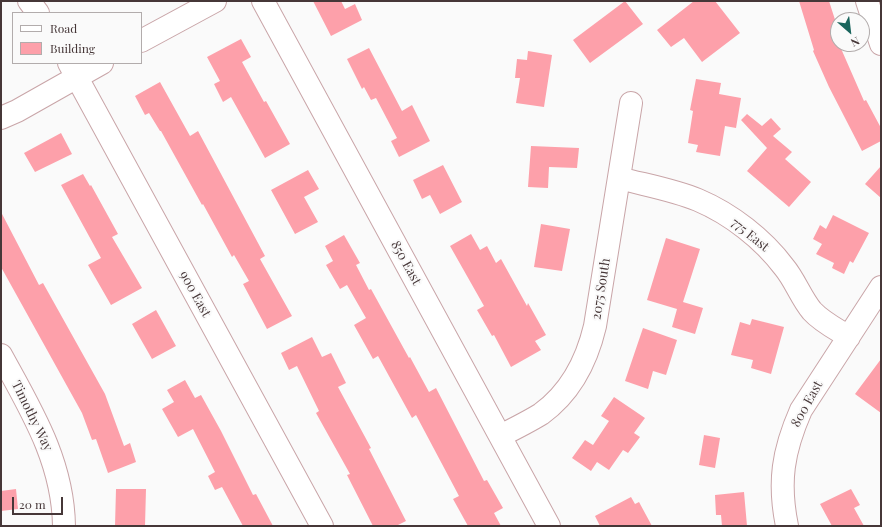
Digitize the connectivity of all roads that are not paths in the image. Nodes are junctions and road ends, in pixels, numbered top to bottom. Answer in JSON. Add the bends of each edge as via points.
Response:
{"nodes":[{"id":1,"x":29,"y":1,"type":"edge"},
{"id":2,"x":215,"y":1,"type":"edge"},
{"id":3,"x":263,"y":1,"type":"edge"},
{"id":4,"x":867,"y":1,"type":"edge"},
{"id":5,"x":37,"y":12,"type":"edge"},
{"id":6,"x":142,"y":41,"type":"edge"},
{"id":7,"x":881,"y":44,"type":"edge"},
{"id":8,"x":98,"y":64,"type":"edge"},
{"id":9,"x":73,"y":70,"type":"edge"},
{"id":10,"x":631,"y":103,"type":"dead end"},
{"id":11,"x":1,"y":118,"type":"edge"},
{"id":12,"x":620,"y":178,"type":"junction"},
{"id":13,"x":881,"y":287,"type":"edge"},
{"id":14,"x":849,"y":337,"type":"junction"},
{"id":15,"x":1,"y":355,"type":"edge"},
{"id":16,"x":500,"y":436,"type":"junction"},
{"id":17,"x":64,"y":526,"type":"edge"},
{"id":18,"x":322,"y":526,"type":"edge"},
{"id":19,"x":549,"y":526,"type":"edge"},
{"id":20,"x":787,"y":526,"type":"edge"}],
"edges":[{"from":1,"to":5,"type":"street"},
{"from":2,"to":6,"type":"street"},
{"from":3,"to":16,"type":"street","name":"850 East"},
{"from":4,"to":7,"type":"street"},
{"from":8,"to":9,"type":"street"},
{"from":9,"to":11,"type":"street","via":[[17,111]]},
{"from":9,"to":18,"type":"street","name":"900 East"},
{"from":10,"to":12,"type":"street","name":"2075 South"},
{"from":12,"to":14,"type":"street","name":"775 East","via":[[698,200],[722,212],[772,253],[820,319]]},
{"from":12,"to":16,"type":"street","name":"2075 South","via":[[595,326],[580,368],[563,392],[542,413]]},
{"from":13,"to":14,"type":"street","name":"800 East"},
{"from":14,"to":20,"type":"street","name":"800 East","via":[[801,410],[792,429],[781,490]]},
{"from":15,"to":17,"type":"street","name":"Timothy Way","via":[[51,452],[61,495]]},
{"from":16,"to":19,"type":"street","name":"850 East"}]}
